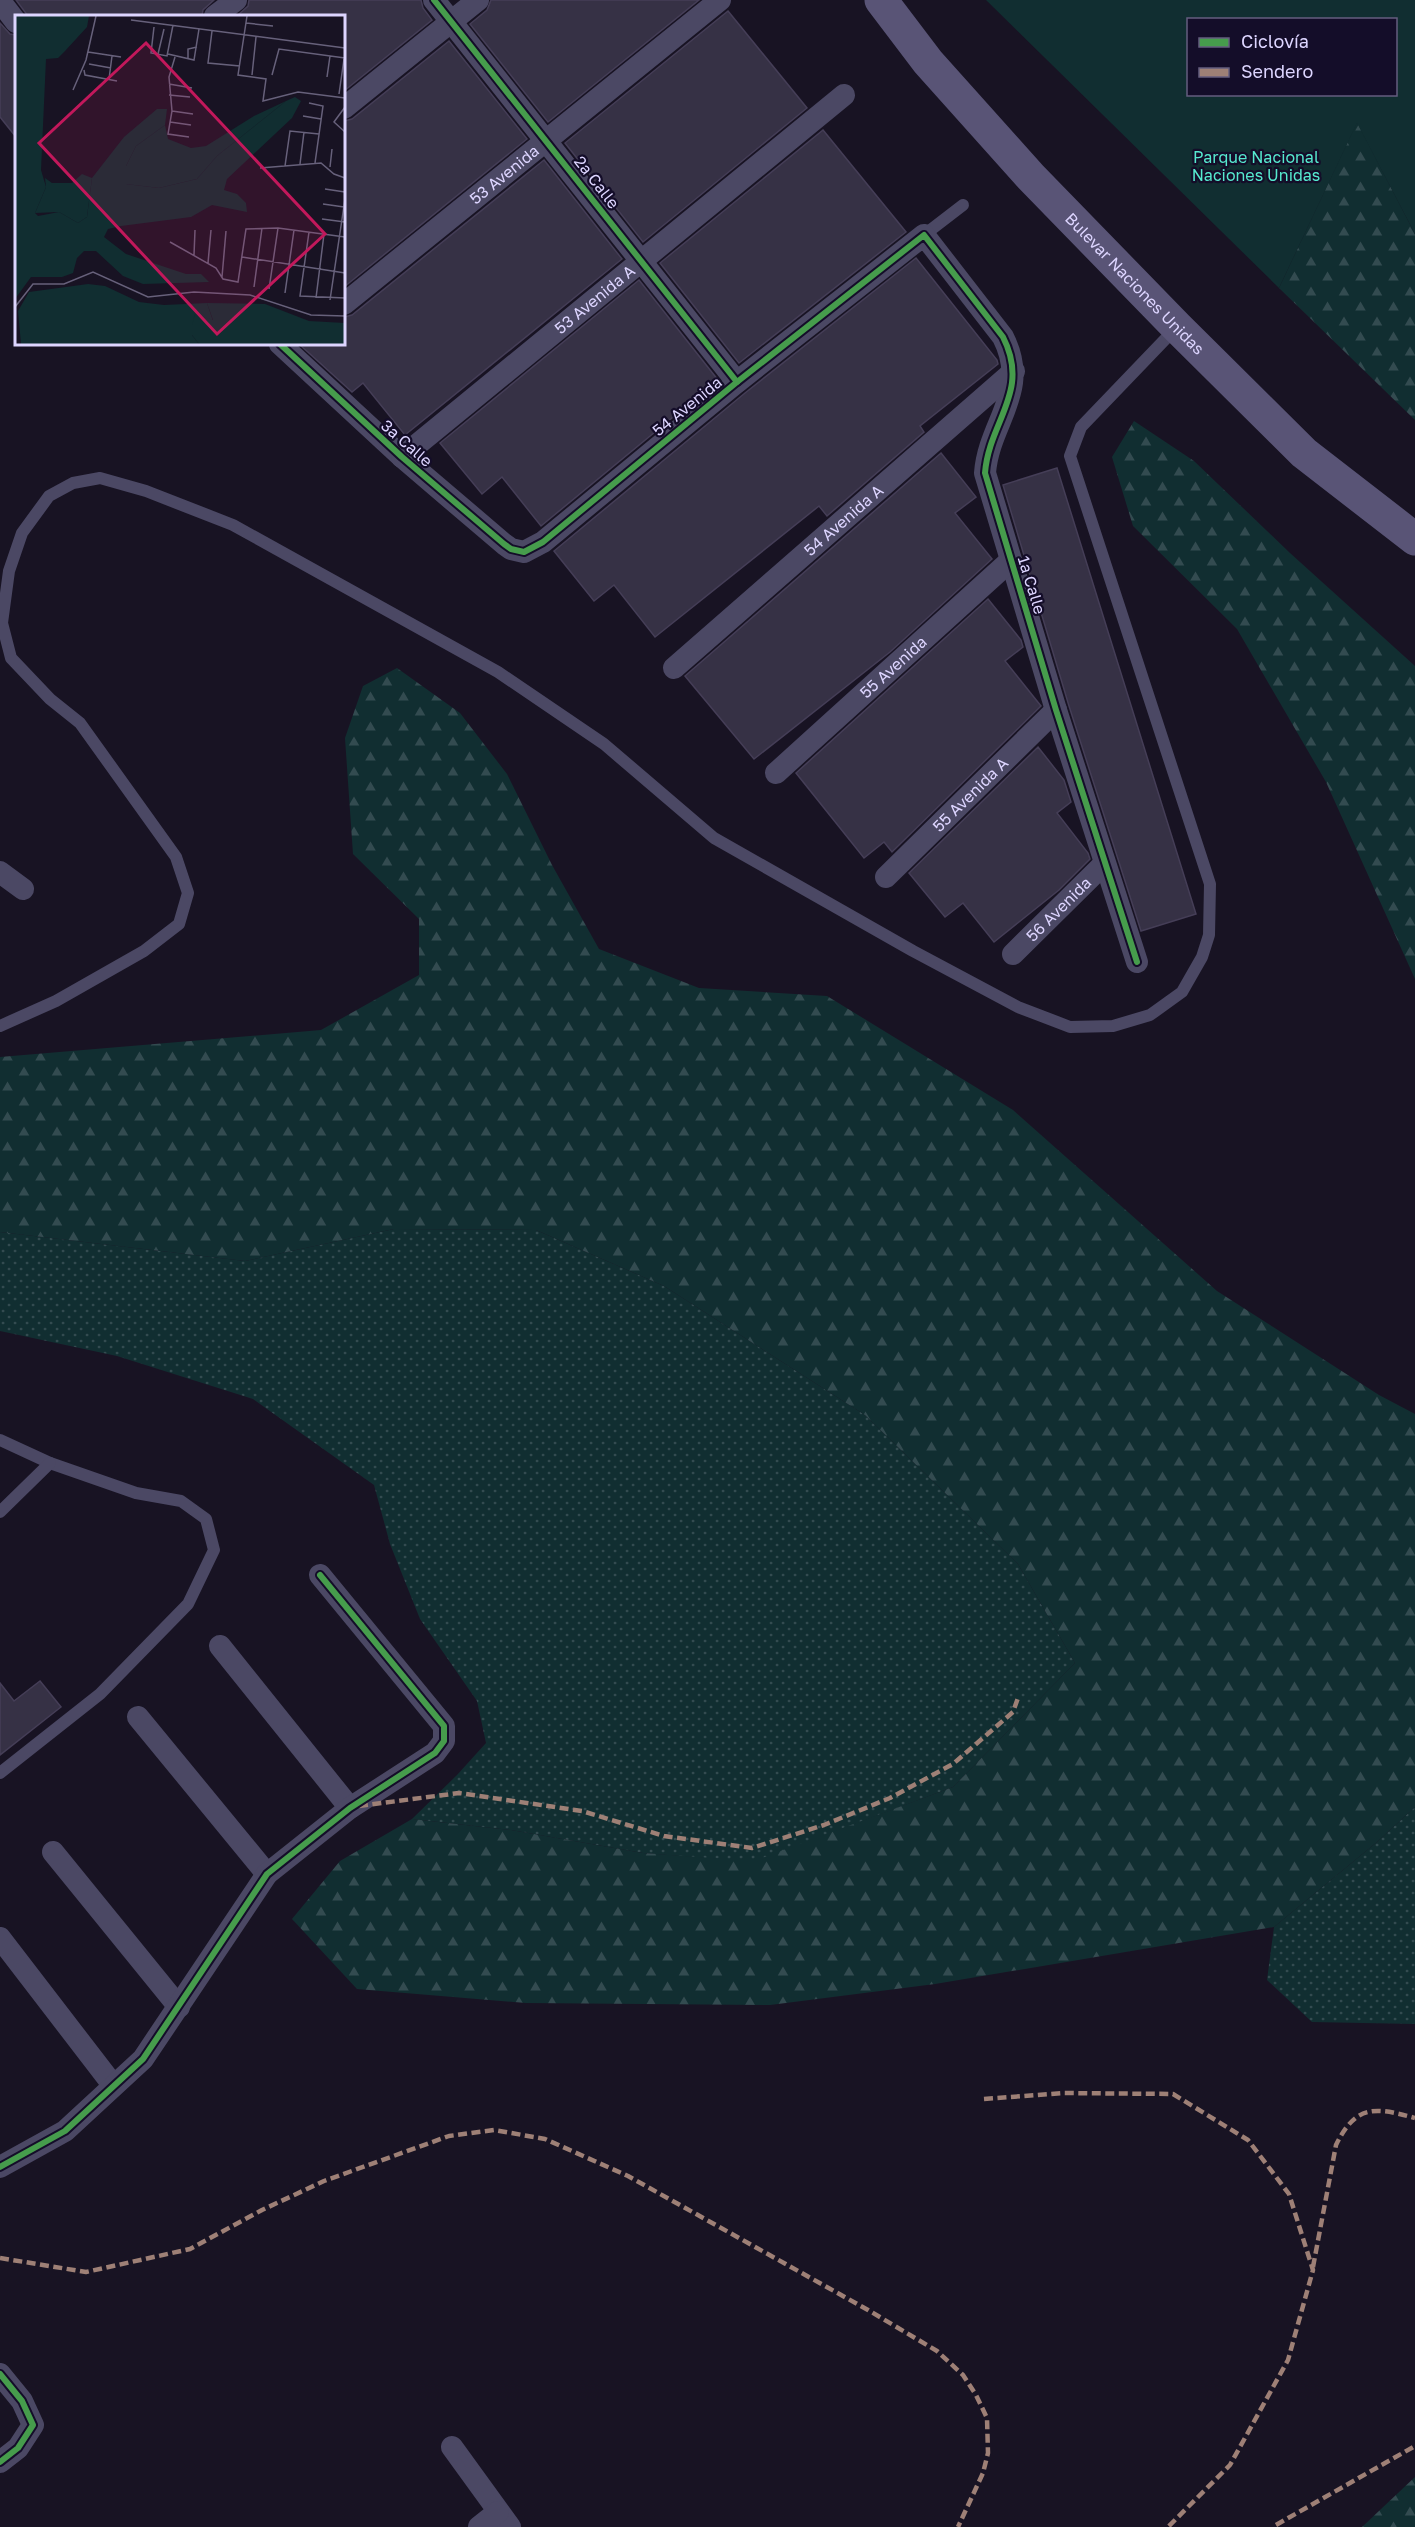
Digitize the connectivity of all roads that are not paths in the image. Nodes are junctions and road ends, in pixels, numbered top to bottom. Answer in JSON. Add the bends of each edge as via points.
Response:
{"nodes":[{"id":1,"x":236,"y":0,"type":"edge"},
{"id":2,"x":434,"y":0,"type":"edge"},
{"id":3,"x":478,"y":0,"type":"edge"},
{"id":4,"x":720,"y":0,"type":"edge"},
{"id":5,"x":881,"y":0,"type":"edge"},
{"id":6,"x":1,"y":1,"type":"edge"},
{"id":7,"x":217,"y":15,"type":"edge"},
{"id":8,"x":15,"y":21,"type":"edge"},
{"id":9,"x":452,"y":22,"type":"junction"},
{"id":10,"x":844,"y":95,"type":"dead end"},
{"id":11,"x":345,"y":107,"type":"edge"},
{"id":12,"x":547,"y":141,"type":"junction"},
{"id":13,"x":963,"y":205,"type":"dead end"},
{"id":14,"x":924,"y":235,"type":"junction"},
{"id":15,"x":642,"y":262,"type":"junction"},
{"id":16,"x":345,"y":303,"type":"edge"},
{"id":17,"x":1177,"y":327,"type":"junction"},
{"id":18,"x":286,"y":346,"type":"edge"},
{"id":19,"x":1014,"y":371,"type":"junction"},
{"id":20,"x":737,"y":382,"type":"junction"},
{"id":21,"x":402,"y":457,"type":"junction"},
{"id":22,"x":1415,"y":539,"type":"edge"},
{"id":23,"x":524,"y":552,"type":"joint"},
{"id":24,"x":1011,"y":561,"type":"junction"},
{"id":25,"x":674,"y":668,"type":"dead end"},
{"id":26,"x":1056,"y":710,"type":"junction"},
{"id":27,"x":776,"y":773,"type":"dead end"},
{"id":28,"x":1104,"y":864,"type":"junction"},
{"id":29,"x":0,"y":872,"type":"edge"},
{"id":30,"x":886,"y":877,"type":"dead end"},
{"id":31,"x":23,"y":889,"type":"dead end"},
{"id":32,"x":1013,"y":954,"type":"dead end"},
{"id":33,"x":1137,"y":962,"type":"dead end"},
{"id":34,"x":0,"y":1026,"type":"edge"},
{"id":35,"x":0,"y":1440,"type":"edge"},
{"id":36,"x":50,"y":1463,"type":"junction"},
{"id":37,"x":0,"y":1512,"type":"edge"},
{"id":38,"x":320,"y":1575,"type":"dead end"},
{"id":39,"x":220,"y":1646,"type":"dead end"},
{"id":40,"x":138,"y":1717,"type":"dead end"},
{"id":41,"x":0,"y":1773,"type":"edge"},
{"id":42,"x":350,"y":1808,"type":"junction"},
{"id":43,"x":53,"y":1852,"type":"dead end"},
{"id":44,"x":267,"y":1874,"type":"junction"},
{"id":45,"x":0,"y":1938,"type":"edge"},
{"id":46,"x":179,"y":2007,"type":"junction"},
{"id":47,"x":113,"y":2085,"type":"junction"},
{"id":48,"x":0,"y":2167,"type":"edge"},
{"id":49,"x":0,"y":2374,"type":"edge"},
{"id":50,"x":452,"y":2447,"type":"dead end"},
{"id":51,"x":0,"y":2463,"type":"edge"},
{"id":52,"x":504,"y":2519,"type":"edge"},
{"id":53,"x":479,"y":2527,"type":"edge"}],
"edges":[{"from":1,"to":7,"type":"street"},
{"from":2,"to":9,"type":"street","name":"2a Calle"},
{"from":3,"to":9,"type":"street"},
{"from":4,"to":12,"type":"street","name":"53 Avenida"},
{"from":5,"to":17,"type":"main road","name":"Bulevar Naciones Unidas","via":[[936,71],[1031,177]]},
{"from":6,"to":8,"type":"street"},
{"from":9,"to":11,"type":"street"},
{"from":9,"to":12,"type":"street","name":"2a Calle"},
{"from":10,"to":15,"type":"street","name":"53 Avenida A"},
{"from":12,"to":15,"type":"street","name":"2a Calle"},
{"from":12,"to":16,"type":"street","name":"53 Avenida"},
{"from":13,"to":14,"type":"lane","name":"54 Avenida"},
{"from":14,"to":19,"type":"street","via":[[1003,337]]},
{"from":14,"to":20,"type":"street","name":"54 Avenida"},
{"from":15,"to":20,"type":"street","name":"2a Calle"},
{"from":15,"to":21,"type":"street","name":"53 Avenida A"},
{"from":17,"to":22,"type":"main road","name":"Bulevar Naciones Unidas","via":[[1304,453]]},
{"from":17,"to":34,"type":"lane","via":[[1081,428],[1070,456],[1210,884],[1209,935],[1202,957],[1182,992],[1150,1014],[1113,1026],[1070,1028],[1018,1007],[714,838],[604,744],[498,672],[233,525],[146,491],[100,478],[73,483],[49,496],[22,533],[9,572],[2,623],[11,658],[50,699],[80,723],[176,857],[188,893],[179,924],[144,951],[56,1001]]},
{"from":18,"to":21,"type":"street","name":"3a Calle"},
{"from":19,"to":24,"type":"street","name":"1a Calle","via":[[985,473]]},
{"from":19,"to":25,"type":"street","name":"54 Avenida A"},
{"from":20,"to":23,"type":"street","name":"54 Avenida","via":[[543,542]]},
{"from":21,"to":23,"type":"street","name":"3a Calle","via":[[504,544]]},
{"from":24,"to":26,"type":"street","name":"1a Calle"},
{"from":24,"to":27,"type":"street","name":"55 Avenida"},
{"from":26,"to":28,"type":"street","name":"1a Calle"},
{"from":26,"to":30,"type":"street","name":"55 Avenida A"},
{"from":28,"to":32,"type":"street","name":"56 Avenida"},
{"from":28,"to":33,"type":"street","name":"1a Calle"},
{"from":29,"to":31,"type":"street"},
{"from":35,"to":36,"type":"lane"},
{"from":36,"to":37,"type":"lane"},
{"from":36,"to":41,"type":"lane","via":[[136,1493],[181,1501],[206,1519],[214,1550],[188,1604],[100,1694]]},
{"from":38,"to":42,"type":"street","via":[[444,1726],[444,1741],[435,1753]]},
{"from":39,"to":42,"type":"street"},
{"from":40,"to":44,"type":"street"},
{"from":42,"to":44,"type":"street"},
{"from":43,"to":46,"type":"street"},
{"from":44,"to":46,"type":"street"},
{"from":45,"to":47,"type":"street"},
{"from":46,"to":47,"type":"street","via":[[143,2059]]},
{"from":47,"to":48,"type":"street","via":[[65,2131]]},
{"from":49,"to":51,"type":"street","via":[[22,2401],[33,2425],[18,2448]]},
{"from":50,"to":52,"type":"street"},
{"from":52,"to":53,"type":"street"}]}
